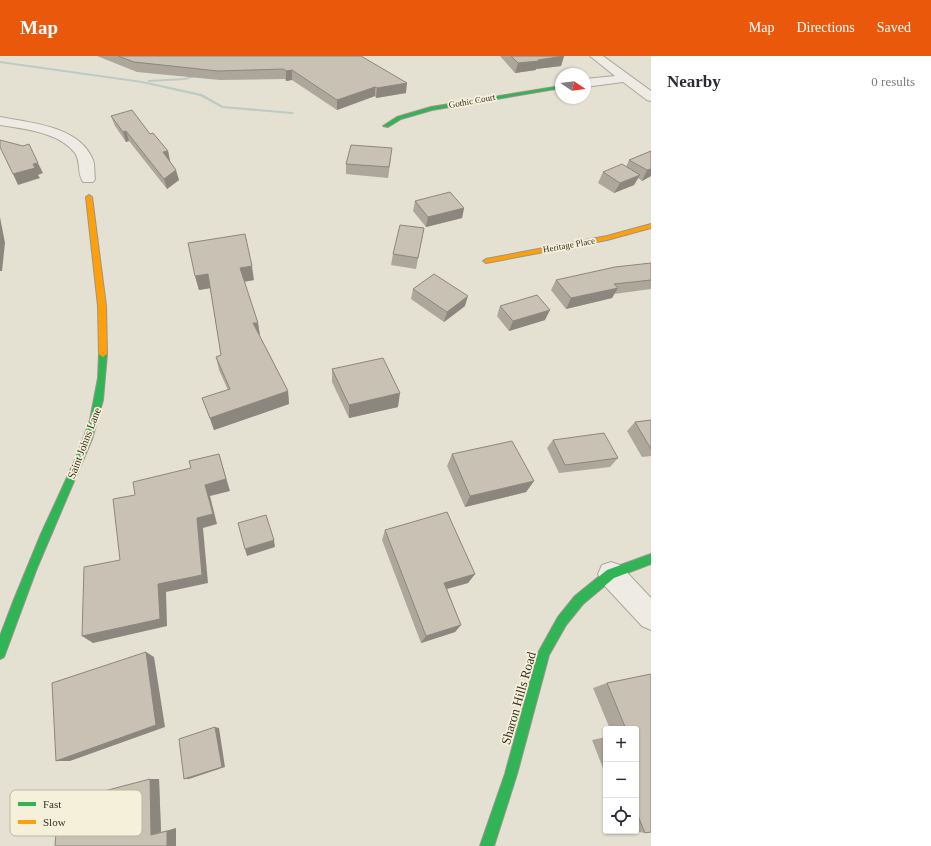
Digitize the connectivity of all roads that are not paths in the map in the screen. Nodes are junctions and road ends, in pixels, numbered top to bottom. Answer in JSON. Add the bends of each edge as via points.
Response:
{"nodes":[{"id":1,"x":596,"y":56,"type":"edge"},
{"id":2,"x":624,"y":78,"type":"junction"},
{"id":3,"x":591,"y":82,"type":"edge"},
{"id":4,"x":555,"y":88,"type":"edge"},
{"id":5,"x":651,"y":97,"type":"edge"},
{"id":6,"x":0,"y":121,"type":"edge"},
{"id":7,"x":386,"y":126,"type":"dead end"},
{"id":8,"x":88,"y":179,"type":"dead end"},
{"id":9,"x":90,"y":197,"type":"dead end"},
{"id":10,"x":651,"y":226,"type":"edge"},
{"id":11,"x":486,"y":261,"type":"dead end"},
{"id":12,"x":651,"y":558,"type":"edge"},
{"id":13,"x":611,"y":574,"type":"junction"},
{"id":14,"x":651,"y":617,"type":"edge"},
{"id":15,"x":0,"y":653,"type":"edge"},
{"id":16,"x":487,"y":846,"type":"edge"}],
"edges":[{"from":1,"to":2,"type":"street"},
{"from":2,"to":3,"type":"street"},
{"from":2,"to":5,"type":"street"},
{"from":4,"to":7,"type":"street","name":"Gothic Court","via":[[431,109],[399,118]]},
{"from":6,"to":8,"type":"street","via":[[44,130],[64,138],[81,152],[86,161]]},
{"from":9,"to":15,"type":"street","name":"Saint Johns Lane","via":[[103,350],[100,398],[82,455],[11,619]]},
{"from":10,"to":11,"type":"street","name":"Heritage Place","via":[[607,238]]},
{"from":12,"to":13,"type":"street","name":"Sharon Hills Road"},
{"from":13,"to":14,"type":"street"},
{"from":13,"to":16,"type":"street","name":"Sharon Hills Road","via":[[579,600],[562,621],[544,653],[511,774]]}]}
